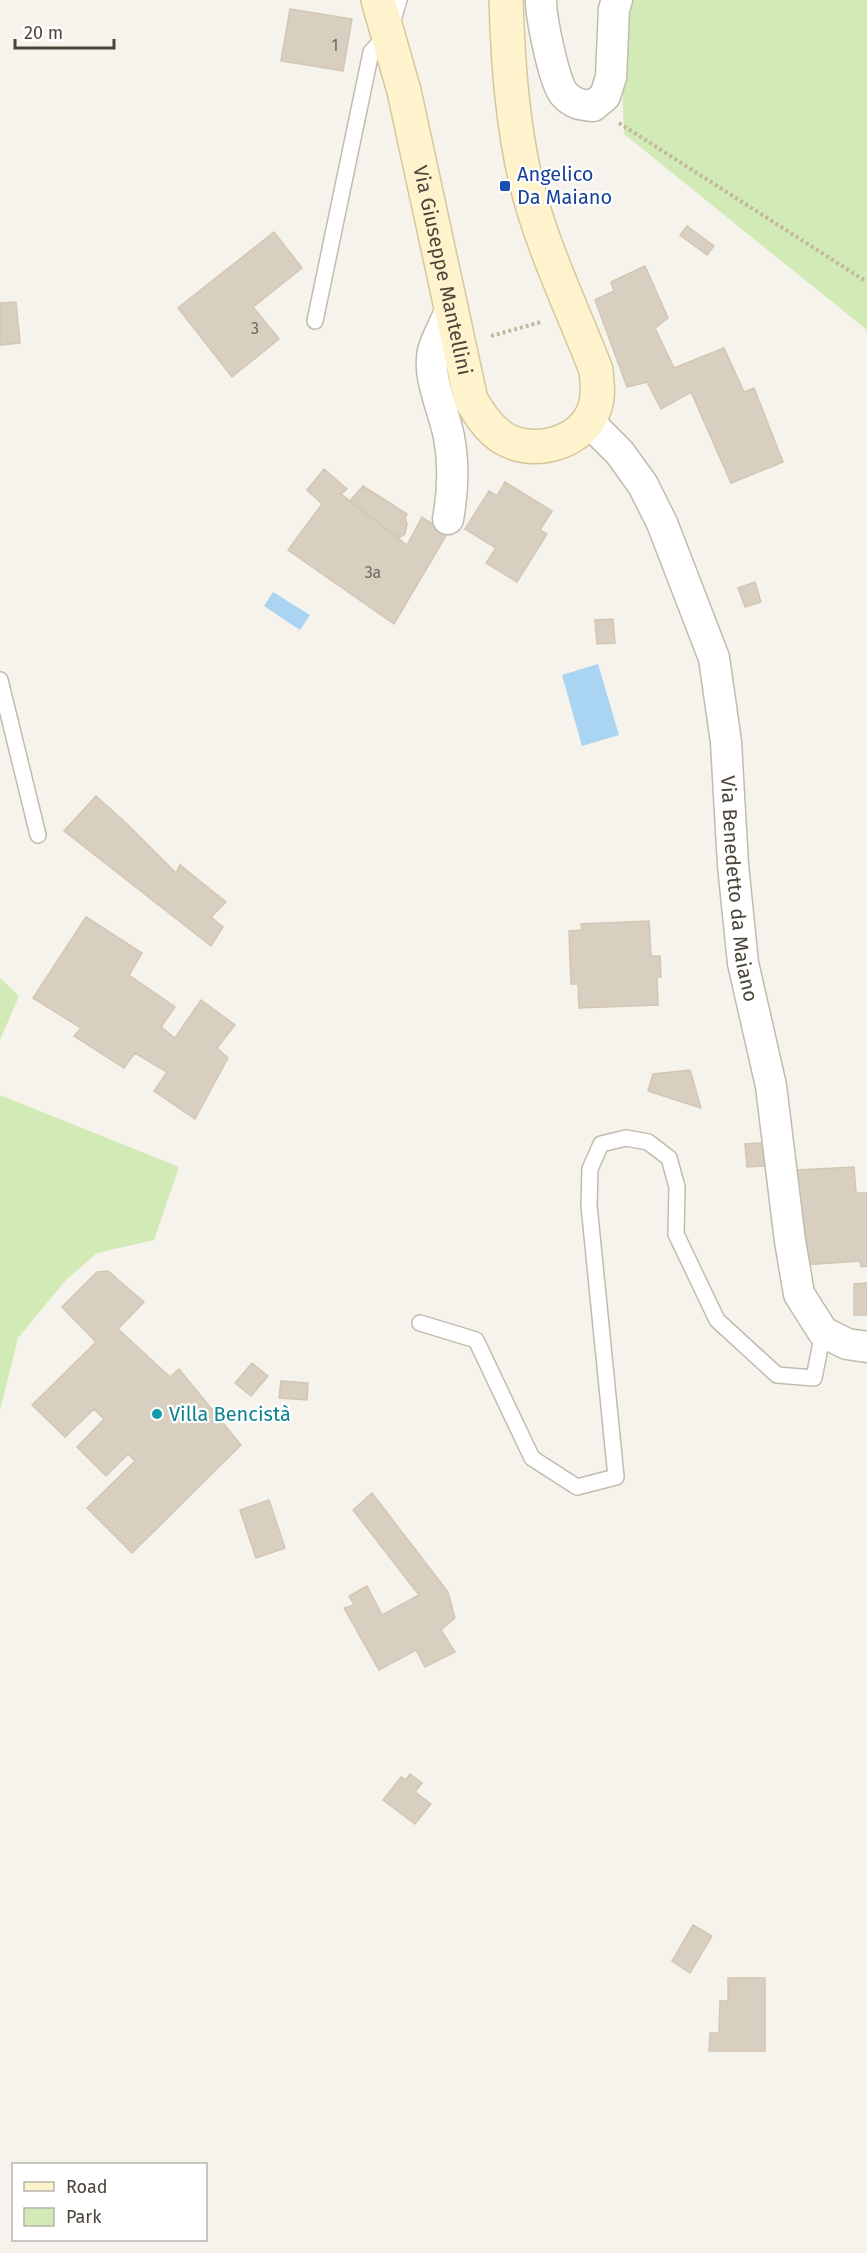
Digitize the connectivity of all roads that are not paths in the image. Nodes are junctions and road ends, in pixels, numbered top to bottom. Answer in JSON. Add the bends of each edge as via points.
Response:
{"nodes":[{"id":1,"x":378,"y":0,"type":"edge"},
{"id":2,"x":399,"y":0,"type":"edge"},
{"id":3,"x":506,"y":0,"type":"edge"},
{"id":4,"x":541,"y":0,"type":"edge"},
{"id":5,"x":617,"y":0,"type":"edge"},
{"id":6,"x":389,"y":33,"type":"junction"},
{"id":7,"x":451,"y":308,"type":"junction"},
{"id":8,"x":315,"y":321,"type":"dead end"},
{"id":9,"x":588,"y":421,"type":"junction"},
{"id":10,"x":448,"y":519,"type":"dead end"},
{"id":11,"x":0,"y":680,"type":"edge"},
{"id":12,"x":39,"y":835,"type":"dead end"},
{"id":13,"x":420,"y":1323,"type":"dead end"},
{"id":14,"x":824,"y":1332,"type":"junction"},
{"id":15,"x":867,"y":1347,"type":"edge"}],
"edges":[{"from":1,"to":6,"type":"main road","name":"Via Giuseppe Mantellini"},
{"from":2,"to":6,"type":"lane"},
{"from":3,"to":9,"type":"main road","via":[[509,75],[526,181],[538,224],[596,370],[598,392]]},
{"from":4,"to":5,"type":"street","via":[[548,47],[563,93],[576,105],[593,106],[605,96],[611,77]]},
{"from":6,"to":7,"type":"main road","name":"Via Giuseppe Mantellini"},
{"from":6,"to":8,"type":"lane","via":[[371,52]]},
{"from":7,"to":9,"type":"main road","name":"Via Giuseppe Mantellini","via":[[471,400],[486,424],[505,439],[527,446],[547,446],[569,440]]},
{"from":7,"to":10,"type":"street","via":[[433,351],[432,370],[449,437],[452,470]]},
{"from":9,"to":14,"type":"street","name":"Via Benedetto da Maiano","via":[[620,453],[643,485],[662,523],[714,658],[726,742],[733,865],[744,963],[771,1086],[799,1294]]},
{"from":11,"to":12,"type":"lane"},
{"from":13,"to":14,"type":"lane","via":[[476,1340],[532,1458],[577,1487],[616,1477],[589,1205],[590,1169],[601,1144],[626,1138],[648,1142],[669,1158],[677,1187],[676,1234],[717,1320],[777,1375],[814,1378]]},
{"from":14,"to":15,"type":"street","via":[[847,1344]]}]}
